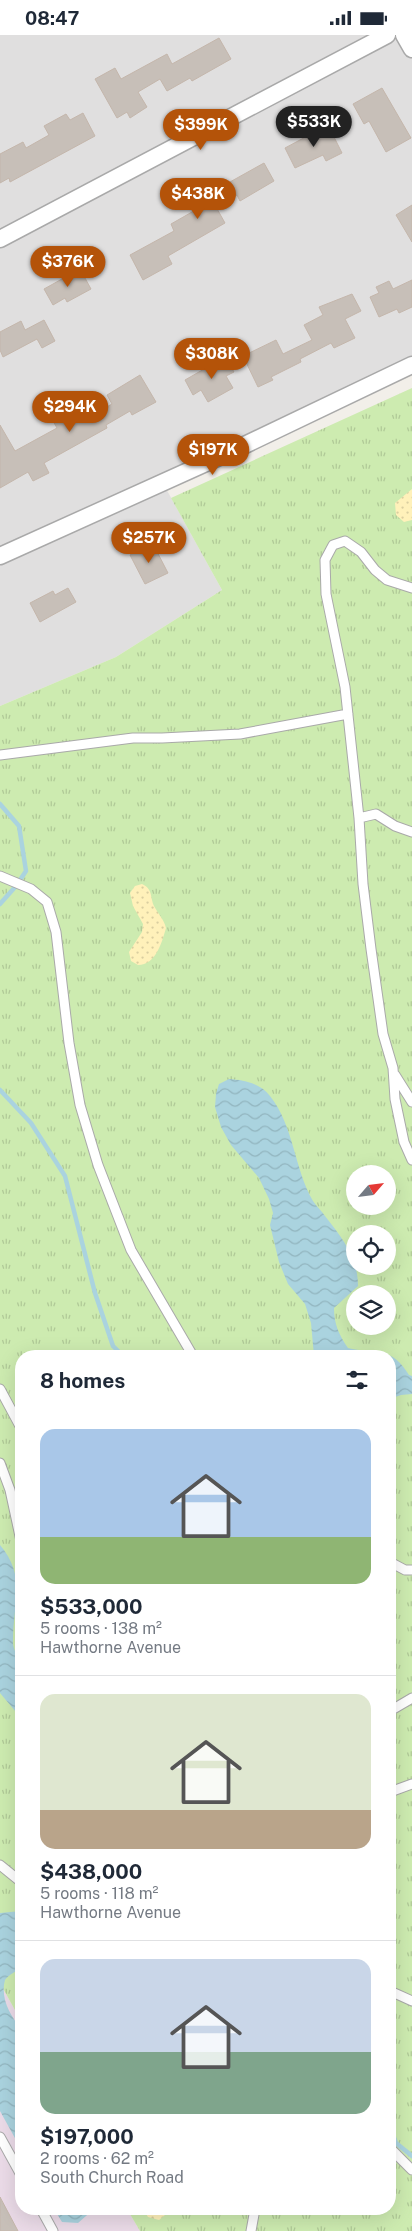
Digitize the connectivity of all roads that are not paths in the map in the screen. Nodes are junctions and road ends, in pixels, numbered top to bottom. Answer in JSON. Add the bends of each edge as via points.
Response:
{"nodes":[{"id":1,"x":387,"y":35,"type":"edge"},
{"id":2,"x":404,"y":35,"type":"edge"},
{"id":3,"x":412,"y":49,"type":"edge"},
{"id":4,"x":0,"y":239,"type":"edge"},
{"id":5,"x":412,"y":365,"type":"edge"},
{"id":6,"x":0,"y":556,"type":"edge"},
{"id":7,"x":412,"y":589,"type":"edge"},
{"id":8,"x":348,"y":715,"type":"junction"},
{"id":9,"x":0,"y":755,"type":"edge"},
{"id":10,"x":359,"y":818,"type":"junction"},
{"id":11,"x":412,"y":833,"type":"edge"},
{"id":12,"x":5,"y":877,"type":"edge"},
{"id":13,"x":394,"y":1073,"type":"junction"},
{"id":14,"x":412,"y":1102,"type":"edge"},
{"id":15,"x":412,"y":1160,"type":"edge"},
{"id":16,"x":189,"y":1350,"type":"edge"},
{"id":17,"x":0,"y":1389,"type":"edge"},
{"id":18,"x":15,"y":1417,"type":"edge"},
{"id":19,"x":0,"y":1463,"type":"edge"},
{"id":20,"x":15,"y":1513,"type":"edge"},
{"id":21,"x":396,"y":1565,"type":"edge"},
{"id":22,"x":412,"y":1570,"type":"edge"},
{"id":23,"x":412,"y":1698,"type":"edge"},
{"id":24,"x":396,"y":1707,"type":"edge"},
{"id":25,"x":412,"y":1784,"type":"edge"},
{"id":26,"x":396,"y":1790,"type":"edge"},
{"id":27,"x":0,"y":1865,"type":"edge"},
{"id":28,"x":15,"y":1877,"type":"edge"},
{"id":29,"x":396,"y":1994,"type":"edge"},
{"id":30,"x":412,"y":2001,"type":"edge"},
{"id":31,"x":0,"y":2137,"type":"edge"},
{"id":32,"x":396,"y":2154,"type":"edge"},
{"id":33,"x":15,"y":2164,"type":"edge"},
{"id":34,"x":412,"y":2170,"type":"edge"},
{"id":35,"x":44,"y":2215,"type":"edge"},
{"id":36,"x":254,"y":2215,"type":"edge"},
{"id":37,"x":53,"y":2231,"type":"edge"},
{"id":38,"x":251,"y":2231,"type":"edge"}],
"edges":[{"from":1,"to":4,"type":"street"},
{"from":2,"to":3,"type":"street"},
{"from":5,"to":6,"type":"street"},
{"from":7,"to":8,"type":"lane","via":[[387,580],[361,552],[345,541],[333,545],[325,561],[326,594]]},
{"from":8,"to":9,"type":"lane","via":[[240,734],[133,738]]},
{"from":8,"to":10,"type":"lane"},
{"from":10,"to":11,"type":"lane","via":[[376,815]]},
{"from":10,"to":13,"type":"lane","via":[[371,949],[383,1033]]},
{"from":12,"to":16,"type":"lane","via":[[28,887],[47,902],[56,932],[80,1105],[98,1165],[131,1250]]},
{"from":13,"to":14,"type":"lane"},
{"from":13,"to":15,"type":"lane","via":[[395,1099],[404,1142]]},
{"from":17,"to":18,"type":"lane"},
{"from":19,"to":20,"type":"lane"},
{"from":21,"to":22,"type":"lane"},
{"from":23,"to":24,"type":"lane"},
{"from":25,"to":26,"type":"lane"},
{"from":27,"to":28,"type":"lane"},
{"from":29,"to":30,"type":"lane"},
{"from":31,"to":33,"type":"lane"},
{"from":32,"to":34,"type":"lane"},
{"from":35,"to":37,"type":"lane"},
{"from":36,"to":38,"type":"lane"}]}
